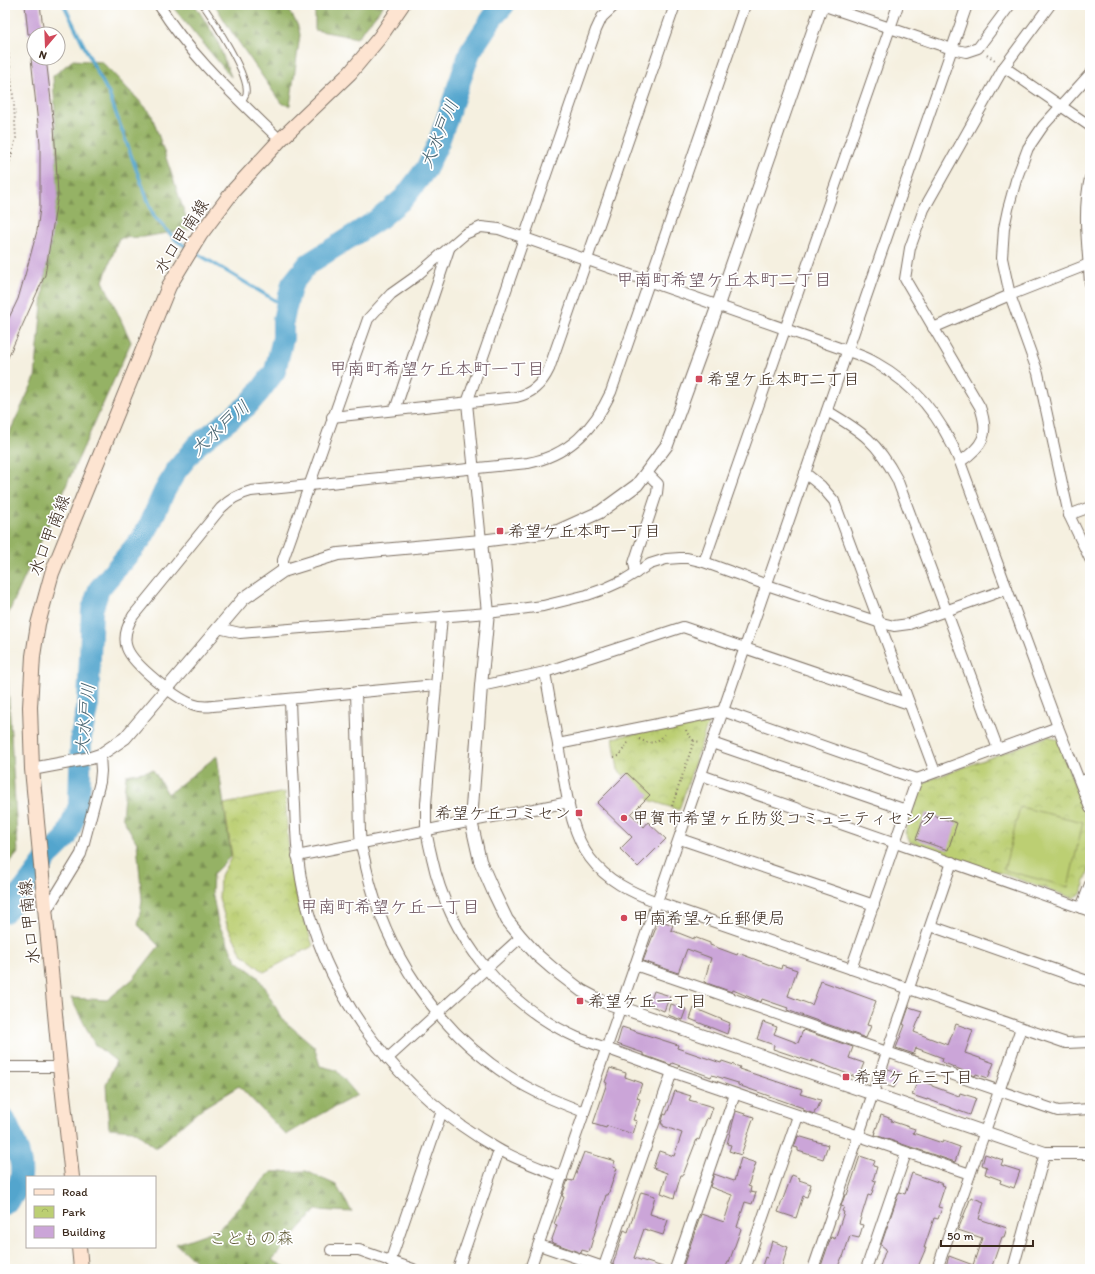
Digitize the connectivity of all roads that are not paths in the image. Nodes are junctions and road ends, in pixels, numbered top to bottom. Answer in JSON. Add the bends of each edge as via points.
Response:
{"nodes":[{"id":1,"x":159,"y":5,"type":"edge"},
{"id":2,"x":203,"y":5,"type":"edge"},
{"id":3,"x":402,"y":5,"type":"edge"},
{"id":4,"x":615,"y":5,"type":"edge"},
{"id":5,"x":675,"y":5,"type":"edge"},
{"id":6,"x":745,"y":5,"type":"edge"},
{"id":7,"x":822,"y":5,"type":"edge"},
{"id":8,"x":898,"y":5,"type":"edge"},
{"id":9,"x":967,"y":5,"type":"edge"},
{"id":10,"x":1010,"y":5,"type":"edge"},
{"id":11,"x":1050,"y":5,"type":"edge"},
{"id":12,"x":890,"y":29,"type":"junction"},
{"id":13,"x":952,"y":49,"type":"junction"},
{"id":14,"x":1004,"y":67,"type":"junction"},
{"id":15,"x":1090,"y":74,"type":"edge"},
{"id":16,"x":242,"y":102,"type":"junction"},
{"id":17,"x":1061,"y":106,"type":"junction"},
{"id":18,"x":1090,"y":126,"type":"edge"},
{"id":19,"x":280,"y":140,"type":"junction"},
{"id":20,"x":1090,"y":178,"type":"edge"},
{"id":21,"x":524,"y":239,"type":"junction"},
{"id":22,"x":449,"y":247,"type":"junction"},
{"id":23,"x":586,"y":260,"type":"junction"},
{"id":24,"x":1089,"y":264,"type":"junction"},
{"id":25,"x":649,"y":282,"type":"junction"},
{"id":26,"x":1090,"y":283,"type":"edge"},
{"id":27,"x":1010,"y":295,"type":"junction"},
{"id":28,"x":718,"y":305,"type":"junction"},
{"id":29,"x":933,"y":328,"type":"junction"},
{"id":30,"x":786,"y":329,"type":"junction"},
{"id":31,"x":848,"y":351,"type":"junction"},
{"id":32,"x":467,"y":403,"type":"junction"},
{"id":33,"x":395,"y":410,"type":"junction"},
{"id":34,"x":827,"y":411,"type":"junction"},
{"id":35,"x":332,"y":417,"type":"junction"},
{"id":36,"x":960,"y":462,"type":"junction"},
{"id":37,"x":473,"y":469,"type":"junction"},
{"id":38,"x":646,"y":472,"type":"junction"},
{"id":39,"x":805,"y":473,"type":"junction"},
{"id":40,"x":309,"y":486,"type":"junction"},
{"id":41,"x":1090,"y":507,"type":"edge"},
{"id":42,"x":1069,"y":515,"type":"junction"},
{"id":43,"x":481,"y":541,"type":"junction"},
{"id":44,"x":1090,"y":559,"type":"edge"},
{"id":45,"x":704,"y":562,"type":"junction"},
{"id":46,"x":283,"y":571,"type":"junction"},
{"id":47,"x":636,"y":573,"type":"junction"},
{"id":48,"x":767,"y":585,"type":"junction"},
{"id":49,"x":1008,"y":589,"type":"junction"},
{"id":50,"x":946,"y":611,"type":"junction"},
{"id":51,"x":488,"y":613,"type":"junction"},
{"id":52,"x":442,"y":616,"type":"junction"},
{"id":53,"x":878,"y":622,"type":"junction"},
{"id":54,"x":218,"y":628,"type":"junction"},
{"id":55,"x":745,"y":647,"type":"junction"},
{"id":56,"x":545,"y":672,"type":"junction"},
{"id":57,"x":436,"y":685,"type":"junction"},
{"id":58,"x":481,"y":686,"type":"junction"},
{"id":59,"x":167,"y":688,"type":"junction"},
{"id":60,"x":356,"y":692,"type":"junction"},
{"id":61,"x":290,"y":699,"type":"junction"},
{"id":62,"x":909,"y":704,"type":"junction"},
{"id":63,"x":723,"y":711,"type":"junction"},
{"id":64,"x":1058,"y":727,"type":"junction"},
{"id":65,"x":712,"y":743,"type":"junction"},
{"id":66,"x":558,"y":744,"type":"junction"},
{"id":67,"x":998,"y":749,"type":"junction"},
{"id":68,"x":96,"y":756,"type":"junction"},
{"id":69,"x":32,"y":769,"type":"junction"},
{"id":70,"x":935,"y":772,"type":"junction"},
{"id":71,"x":701,"y":775,"type":"junction"},
{"id":72,"x":917,"y":780,"type":"junction"},
{"id":73,"x":1085,"y":780,"type":"edge"},
{"id":74,"x":569,"y":802,"type":"junction"},
{"id":75,"x":1090,"y":808,"type":"edge"},
{"id":76,"x":906,"y":810,"type":"junction"},
{"id":77,"x":471,"y":821,"type":"junction"},
{"id":78,"x":426,"y":829,"type":"junction"},
{"id":79,"x":680,"y":839,"type":"junction"},
{"id":80,"x":895,"y":842,"type":"junction"},
{"id":81,"x":361,"y":843,"type":"junction"},
{"id":82,"x":297,"y":856,"type":"junction"},
{"id":83,"x":952,"y":862,"type":"junction"},
{"id":84,"x":1090,"y":884,"type":"edge"},
{"id":85,"x":657,"y":902,"type":"junction"},
{"id":86,"x":874,"y":905,"type":"junction"},
{"id":87,"x":1086,"y":909,"type":"edge"},
{"id":88,"x":45,"y":913,"type":"junction"},
{"id":89,"x":931,"y":926,"type":"junction"},
{"id":90,"x":521,"y":937,"type":"junction"},
{"id":91,"x":635,"y":965,"type":"junction"},
{"id":92,"x":486,"y":969,"type":"junction"},
{"id":93,"x":851,"y":969,"type":"junction"},
{"id":94,"x":1090,"y":982,"type":"edge"},
{"id":95,"x":910,"y":989,"type":"junction"},
{"id":96,"x":620,"y":1007,"type":"junction"},
{"id":97,"x":438,"y":1013,"type":"junction"},
{"id":98,"x":1021,"y":1028,"type":"junction"},
{"id":99,"x":1090,"y":1042,"type":"edge"},
{"id":100,"x":606,"y":1049,"type":"junction"},
{"id":101,"x":888,"y":1052,"type":"junction"},
{"id":102,"x":387,"y":1059,"type":"junction"},
{"id":103,"x":5,"y":1067,"type":"edge"},
{"id":104,"x":60,"y":1067,"type":"junction"},
{"id":105,"x":672,"y":1072,"type":"junction"},
{"id":106,"x":999,"y":1091,"type":"junction"},
{"id":107,"x":735,"y":1094,"type":"junction"},
{"id":108,"x":873,"y":1095,"type":"junction"},
{"id":109,"x":1090,"y":1108,"type":"edge"},
{"id":110,"x":442,"y":1111,"type":"junction"},
{"id":111,"x":584,"y":1112,"type":"junction"},
{"id":112,"x":798,"y":1116,"type":"junction"},
{"id":113,"x":984,"y":1133,"type":"junction"},
{"id":114,"x":859,"y":1136,"type":"junction"},
{"id":115,"x":499,"y":1150,"type":"junction"},
{"id":116,"x":906,"y":1153,"type":"junction"},
{"id":117,"x":1045,"y":1153,"type":"junction"},
{"id":118,"x":1090,"y":1153,"type":"edge"},
{"id":119,"x":970,"y":1174,"type":"junction"},
{"id":120,"x":72,"y":1176,"type":"edge"},
{"id":121,"x":562,"y":1177,"type":"junction"},
{"id":122,"x":538,"y":1245,"type":"junction"},
{"id":123,"x":79,"y":1248,"type":"edge"},
{"id":124,"x":330,"y":1250,"type":"dead end"},
{"id":125,"x":390,"y":1262,"type":"junction"},
{"id":126,"x":606,"y":1268,"type":"edge"},
{"id":127,"x":81,"y":1269,"type":"edge"},
{"id":128,"x":413,"y":1269,"type":"edge"},
{"id":129,"x":458,"y":1269,"type":"edge"},
{"id":130,"x":530,"y":1269,"type":"edge"},
{"id":131,"x":675,"y":1269,"type":"edge"},
{"id":132,"x":746,"y":1269,"type":"edge"},
{"id":133,"x":813,"y":1269,"type":"edge"},
{"id":134,"x":866,"y":1269,"type":"edge"},
{"id":135,"x":937,"y":1269,"type":"edge"},
{"id":136,"x":1013,"y":1269,"type":"edge"}],
"edges":[{"from":1,"to":16,"type":"street","via":[[170,24],[213,75]]},
{"from":2,"to":16,"type":"lane","via":[[244,78],[246,93]]},
{"from":3,"to":19,"type":"main road","name":"水口甲南線","via":[[350,73]]},
{"from":4,"to":21,"type":"street","via":[[602,17],[596,30]]},
{"from":5,"to":23,"type":"street"},
{"from":6,"to":25,"type":"street"},
{"from":7,"to":12,"type":"street"},
{"from":7,"to":28,"type":"street"},
{"from":8,"to":12,"type":"street"},
{"from":9,"to":13,"type":"street"},
{"from":10,"to":13,"type":"street","via":[[978,48],[966,52]]},
{"from":11,"to":14,"type":"street"},
{"from":12,"to":13,"type":"street"},
{"from":12,"to":30,"type":"street"},
{"from":13,"to":31,"type":"street"},
{"from":14,"to":17,"type":"street"},
{"from":14,"to":29,"type":"street","via":[[924,209],[910,248],[905,279]]},
{"from":15,"to":17,"type":"street"},
{"from":16,"to":19,"type":"street"},
{"from":17,"to":18,"type":"street"},
{"from":17,"to":27,"type":"street","via":[[1033,140],[1023,158],[1016,180],[1004,228],[1002,248],[1003,268]]},
{"from":19,"to":69,"type":"main road","name":"水口甲南線","via":[[234,190],[200,235],[169,286],[55,566],[38,624],[34,656],[30,707]]},
{"from":20,"to":24,"type":"street","via":[[1086,214]]},
{"from":21,"to":22,"type":"street","via":[[481,227],[465,234]]},
{"from":21,"to":23,"type":"street"},
{"from":21,"to":32,"type":"street"},
{"from":22,"to":33,"type":"street"},
{"from":22,"to":35,"type":"street","via":[[391,294],[368,319]]},
{"from":23,"to":25,"type":"street"},
{"from":23,"to":32,"type":"street","via":[[543,380],[535,389],[523,396]]},
{"from":24,"to":26,"type":"street"},
{"from":24,"to":27,"type":"street"},
{"from":25,"to":28,"type":"street"},
{"from":25,"to":37,"type":"street","via":[[611,392],[604,408],[590,427],[573,444],[539,461]]},
{"from":27,"to":29,"type":"street"},
{"from":27,"to":42,"type":"street","via":[[1038,372]]},
{"from":28,"to":30,"type":"street"},
{"from":28,"to":38,"type":"street","via":[[667,445]]},
{"from":29,"to":36,"type":"street","via":[[980,407],[985,424],[979,446]]},
{"from":30,"to":31,"type":"street"},
{"from":30,"to":45,"type":"street"},
{"from":31,"to":34,"type":"street"},
{"from":31,"to":36,"type":"street","via":[[876,362],[916,393],[941,424]]},
{"from":32,"to":33,"type":"street"},
{"from":32,"to":37,"type":"street"},
{"from":33,"to":35,"type":"street"},
{"from":34,"to":39,"type":"street"},
{"from":34,"to":50,"type":"street","via":[[856,428],[881,452],[897,479]]},
{"from":35,"to":40,"type":"street"},
{"from":36,"to":49,"type":"street"},
{"from":37,"to":40,"type":"street"},
{"from":37,"to":43,"type":"street"},
{"from":38,"to":43,"type":"street","via":[[638,485],[600,512],[558,531]]},
{"from":38,"to":47,"type":"street","via":[[658,484],[634,563]]},
{"from":39,"to":48,"type":"street"},
{"from":39,"to":53,"type":"street","via":[[822,486],[834,501]]},
{"from":40,"to":46,"type":"street","via":[[283,560]]},
{"from":40,"to":59,"type":"street","via":[[251,491],[229,500],[133,616],[126,632],[129,652],[138,664]]},
{"from":41,"to":42,"type":"street"},
{"from":42,"to":44,"type":"street"},
{"from":43,"to":46,"type":"street","via":[[338,554]]},
{"from":43,"to":51,"type":"street"},
{"from":45,"to":47,"type":"street","via":[[673,558],[650,564]]},
{"from":45,"to":48,"type":"street"},
{"from":46,"to":54,"type":"street","via":[[243,598]]},
{"from":47,"to":51,"type":"street","via":[[574,600]]},
{"from":48,"to":53,"type":"street"},
{"from":48,"to":55,"type":"street"},
{"from":49,"to":50,"type":"street"},
{"from":49,"to":64,"type":"street"},
{"from":50,"to":53,"type":"street","via":[[902,626]]},
{"from":50,"to":67,"type":"street"},
{"from":51,"to":52,"type":"street"},
{"from":51,"to":58,"type":"street"},
{"from":52,"to":54,"type":"street","via":[[240,633]]},
{"from":52,"to":57,"type":"street"},
{"from":53,"to":62,"type":"street"},
{"from":54,"to":59,"type":"street"},
{"from":55,"to":56,"type":"street","via":[[683,627]]},
{"from":55,"to":62,"type":"street"},
{"from":55,"to":63,"type":"street"},
{"from":56,"to":58,"type":"street"},
{"from":56,"to":66,"type":"street"},
{"from":57,"to":60,"type":"street"},
{"from":57,"to":78,"type":"street"},
{"from":58,"to":77,"type":"street"},
{"from":59,"to":61,"type":"street","via":[[183,700],[204,707]]},
{"from":59,"to":68,"type":"street","via":[[126,738]]},
{"from":60,"to":61,"type":"street"},
{"from":60,"to":81,"type":"street"},
{"from":61,"to":82,"type":"street"},
{"from":62,"to":70,"type":"street"},
{"from":63,"to":65,"type":"street"},
{"from":63,"to":66,"type":"street"},
{"from":63,"to":72,"type":"street"},
{"from":64,"to":67,"type":"street"},
{"from":64,"to":73,"type":"street"},
{"from":65,"to":71,"type":"street"},
{"from":65,"to":76,"type":"street"},
{"from":66,"to":74,"type":"street"},
{"from":67,"to":70,"type":"street"},
{"from":68,"to":69,"type":"street"},
{"from":68,"to":88,"type":"street","via":[[101,770],[100,782],[81,854]]},
{"from":69,"to":88,"type":"main road","name":"水口甲南線"},
{"from":70,"to":72,"type":"street"},
{"from":71,"to":79,"type":"street"},
{"from":71,"to":80,"type":"street"},
{"from":72,"to":76,"type":"street"},
{"from":73,"to":75,"type":"street"},
{"from":74,"to":77,"type":"street"},
{"from":74,"to":85,"type":"street","via":[[584,850],[604,874],[620,886]]},
{"from":76,"to":80,"type":"street"},
{"from":77,"to":78,"type":"street"},
{"from":77,"to":90,"type":"street","via":[[480,861],[507,920]]},
{"from":78,"to":81,"type":"street"},
{"from":78,"to":92,"type":"street","via":[[435,875],[442,893],[463,936]]},
{"from":79,"to":85,"type":"street"},
{"from":79,"to":86,"type":"street"},
{"from":80,"to":83,"type":"street"},
{"from":80,"to":86,"type":"street"},
{"from":81,"to":82,"type":"street"},
{"from":81,"to":97,"type":"street","via":[[370,882],[391,940],[419,988]]},
{"from":82,"to":102,"type":"street","via":[[309,915],[328,966],[350,1008]]},
{"from":83,"to":87,"type":"street"},
{"from":83,"to":89,"type":"street"},
{"from":84,"to":87,"type":"street"},
{"from":85,"to":91,"type":"street"},
{"from":85,"to":93,"type":"street"},
{"from":86,"to":93,"type":"street"},
{"from":88,"to":104,"type":"main road","name":"水口甲南線"},
{"from":89,"to":94,"type":"street"},
{"from":89,"to":95,"type":"street"},
{"from":90,"to":92,"type":"street"},
{"from":90,"to":96,"type":"street","via":[[537,955],[582,991]]},
{"from":91,"to":96,"type":"street"},
{"from":91,"to":101,"type":"street"},
{"from":92,"to":97,"type":"street"},
{"from":92,"to":100,"type":"street","via":[[516,999],[552,1025]]},
{"from":93,"to":95,"type":"street"},
{"from":95,"to":98,"type":"street"},
{"from":95,"to":101,"type":"street"},
{"from":96,"to":100,"type":"street"},
{"from":96,"to":108,"type":"street"},
{"from":97,"to":102,"type":"street"},
{"from":97,"to":111,"type":"street","via":[[474,1050],[510,1076],[552,1100]]},
{"from":98,"to":99,"type":"street","via":[[1066,1043]]},
{"from":98,"to":106,"type":"street"},
{"from":100,"to":105,"type":"street"},
{"from":100,"to":111,"type":"street"},
{"from":101,"to":106,"type":"street"},
{"from":101,"to":108,"type":"street"},
{"from":102,"to":110,"type":"street"},
{"from":103,"to":104,"type":"street"},
{"from":104,"to":120,"type":"main road","name":"水口甲南線"},
{"from":105,"to":107,"type":"street"},
{"from":105,"to":126,"type":"street"},
{"from":106,"to":109,"type":"street","via":[[1058,1111]]},
{"from":106,"to":113,"type":"street"},
{"from":107,"to":112,"type":"street"},
{"from":107,"to":131,"type":"street"},
{"from":108,"to":113,"type":"street"},
{"from":108,"to":114,"type":"street"},
{"from":110,"to":115,"type":"street"},
{"from":110,"to":125,"type":"street"},
{"from":111,"to":121,"type":"street"},
{"from":112,"to":114,"type":"street"},
{"from":112,"to":132,"type":"street"},
{"from":113,"to":117,"type":"street"},
{"from":113,"to":119,"type":"street"},
{"from":114,"to":116,"type":"street"},
{"from":114,"to":133,"type":"street"},
{"from":115,"to":121,"type":"street"},
{"from":115,"to":129,"type":"street"},
{"from":116,"to":119,"type":"street"},
{"from":116,"to":134,"type":"street"},
{"from":117,"to":118,"type":"street"},
{"from":117,"to":136,"type":"street"},
{"from":119,"to":135,"type":"street"},
{"from":121,"to":122,"type":"street"},
{"from":122,"to":126,"type":"street"},
{"from":122,"to":130,"type":"street"},
{"from":123,"to":127,"type":"main road"},
{"from":124,"to":125,"type":"street","via":[[359,1250]]},
{"from":125,"to":128,"type":"street"}]}
